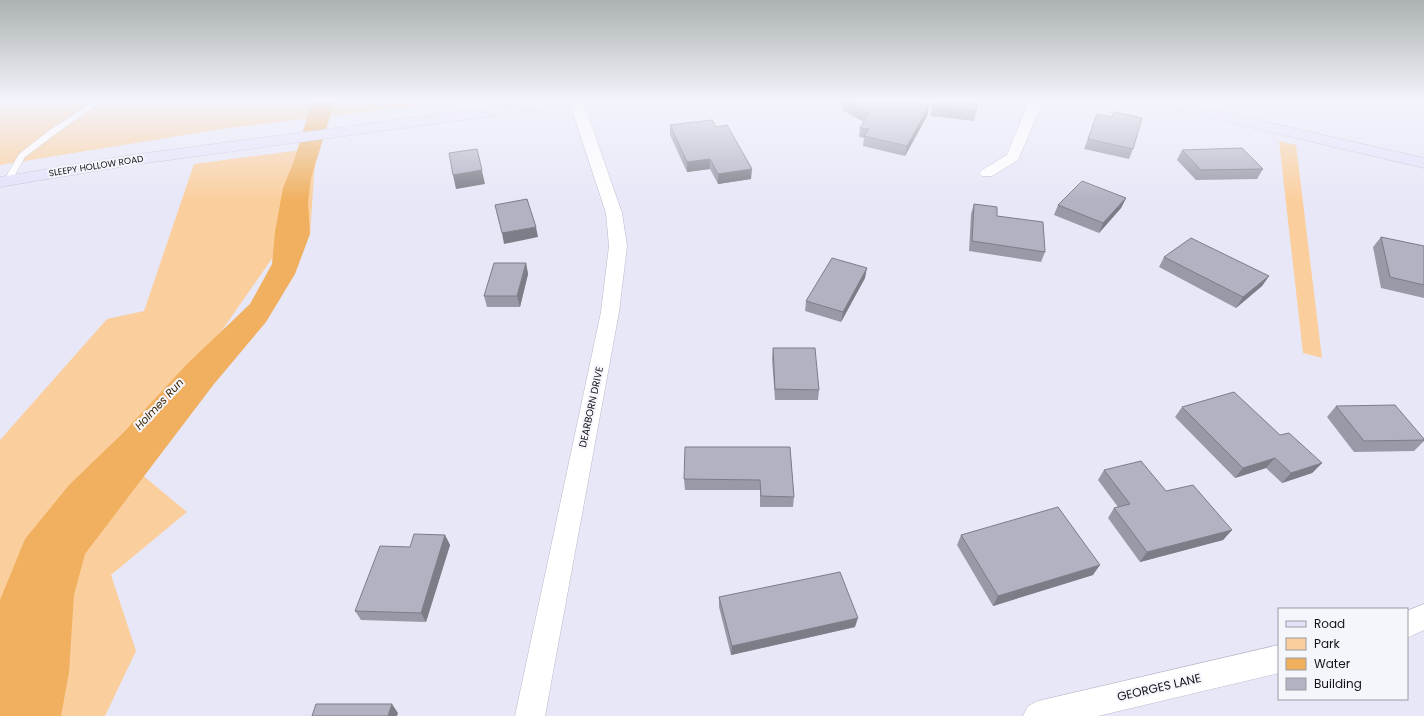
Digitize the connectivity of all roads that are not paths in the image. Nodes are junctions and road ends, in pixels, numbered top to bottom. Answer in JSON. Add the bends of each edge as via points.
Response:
{"nodes":[{"id":1,"x":50,"y":134,"type":"edge"},
{"id":2,"x":324,"y":134,"type":"edge"},
{"id":3,"x":587,"y":134,"type":"edge"},
{"id":4,"x":1022,"y":134,"type":"edge"},
{"id":5,"x":1300,"y":134,"type":"edge"},
{"id":6,"x":1424,"y":163,"type":"edge"},
{"id":7,"x":987,"y":173,"type":"dead end"},
{"id":8,"x":4,"y":181,"type":"edge"},
{"id":9,"x":1424,"y":616,"type":"edge"},
{"id":10,"x":1408,"y":624,"type":"edge"},
{"id":11,"x":1278,"y":659,"type":"edge"},
{"id":12,"x":530,"y":716,"type":"edge"},
{"id":13,"x":1038,"y":716,"type":"edge"}],
"edges":[{"from":1,"to":8,"type":"lane","via":[[22,156]]},
{"from":2,"to":8,"type":"main road","name":"SLEEPY HOLLOW ROAD","via":[[132,160]]},
{"from":3,"to":12,"type":"street","name":"DEARBORN DRIVE","via":[[614,213],[618,246],[610,312]]},
{"from":4,"to":7,"type":"street","via":[[1013,157]]},
{"from":5,"to":6,"type":"main road"},
{"from":9,"to":10,"type":"street"},
{"from":11,"to":13,"type":"street","name":"GEORGES LANE"}]}
